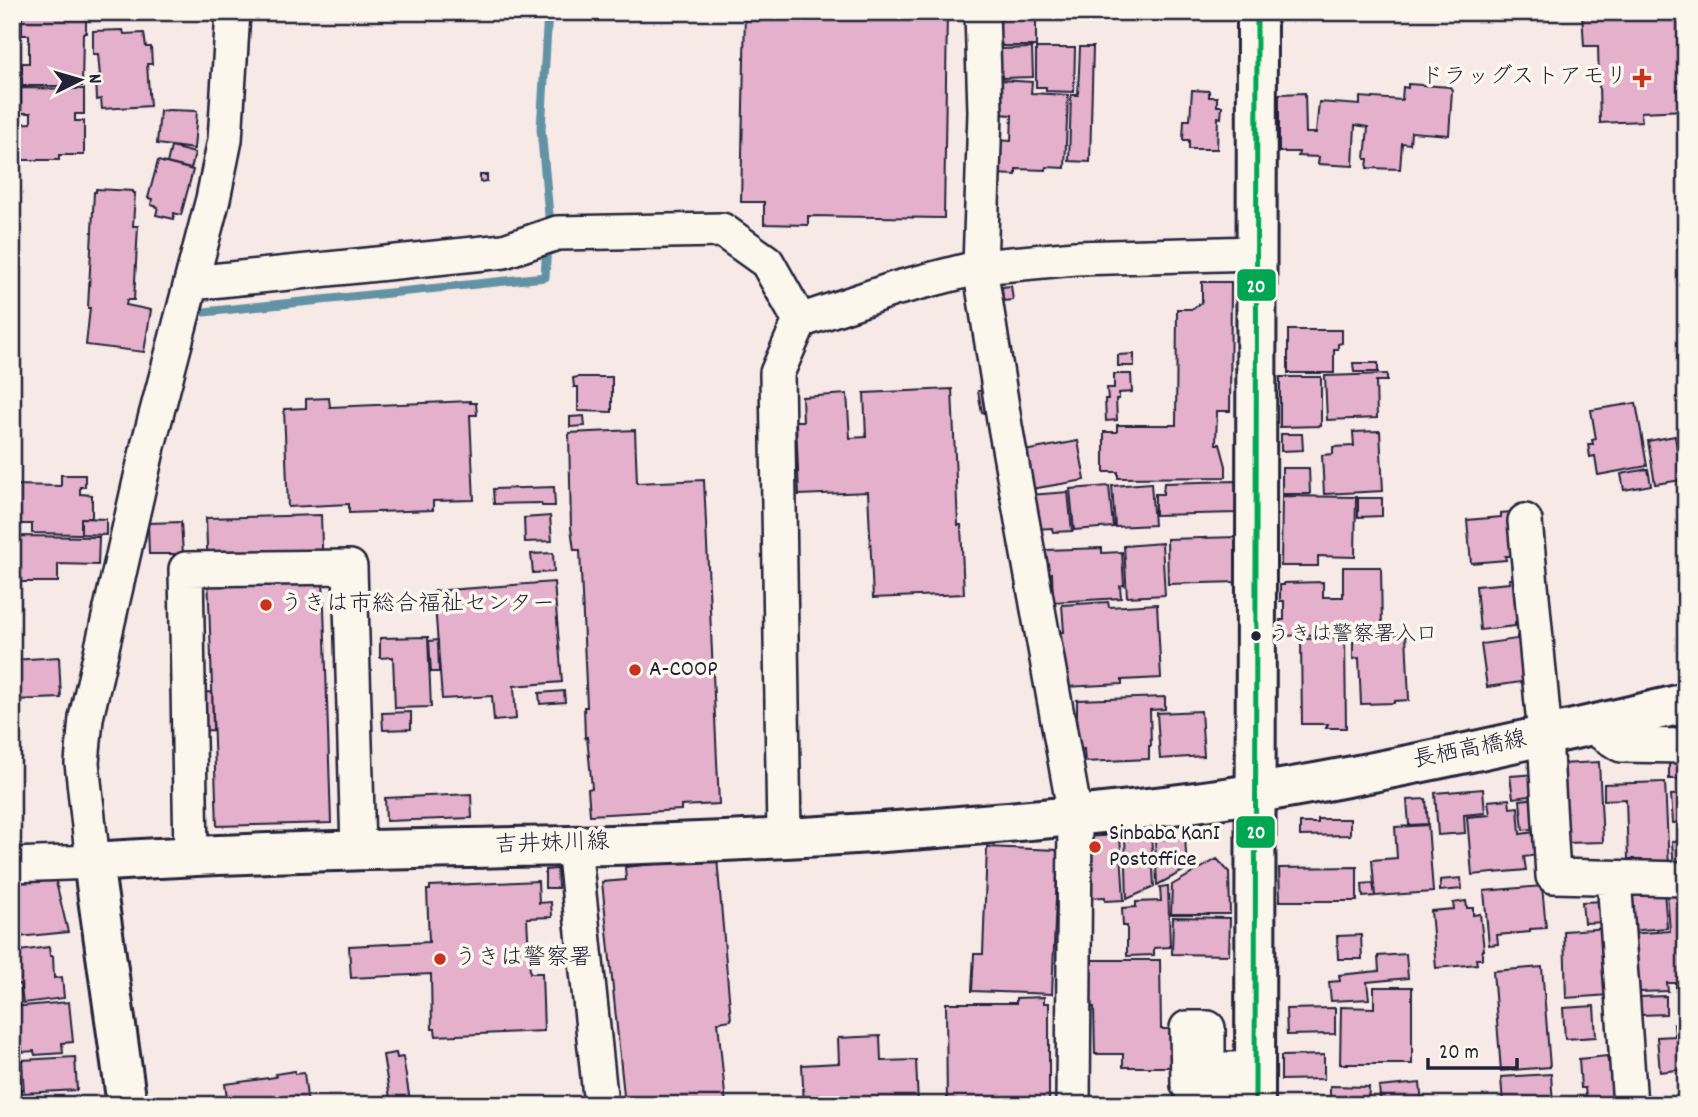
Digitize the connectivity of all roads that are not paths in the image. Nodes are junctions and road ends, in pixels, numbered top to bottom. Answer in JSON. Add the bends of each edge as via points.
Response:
{"nodes":[{"id":1,"x":233,"y":12,"type":"edge"},
{"id":2,"x":982,"y":12,"type":"edge"},
{"id":3,"x":1257,"y":12,"type":"edge"},
{"id":4,"x":1256,"y":253,"type":"junction"},
{"id":5,"x":980,"y":267,"type":"junction"},
{"id":6,"x":191,"y":284,"type":"junction"},
{"id":7,"x":800,"y":321,"type":"junction"},
{"id":8,"x":1525,"y":521,"type":"dead end"},
{"id":9,"x":1686,"y":703,"type":"edge"},
{"id":10,"x":1589,"y":725,"type":"junction"},
{"id":11,"x":1545,"y":736,"type":"junction"},
{"id":12,"x":1686,"y":746,"type":"edge"},
{"id":13,"x":1254,"y":793,"type":"junction"},
{"id":14,"x":1076,"y":815,"type":"junction"},
{"id":15,"x":784,"y":836,"type":"junction"},
{"id":16,"x":574,"y":846,"type":"junction"},
{"id":17,"x":358,"y":849,"type":"junction"},
{"id":18,"x":191,"y":855,"type":"junction"},
{"id":19,"x":93,"y":862,"type":"junction"},
{"id":20,"x":12,"y":865,"type":"edge"},
{"id":21,"x":1614,"y":878,"type":"junction"},
{"id":22,"x":1686,"y":879,"type":"edge"},
{"id":23,"x":1255,"y":1086,"type":"edge"},
{"id":24,"x":127,"y":1105,"type":"edge"},
{"id":25,"x":601,"y":1105,"type":"edge"},
{"id":26,"x":1073,"y":1105,"type":"edge"},
{"id":27,"x":1630,"y":1105,"type":"edge"}],
"edges":[{"from":1,"to":6,"type":"street","via":[[225,140]]},
{"from":2,"to":5,"type":"street","via":[[985,112]]},
{"from":3,"to":4,"type":"main road"},
{"from":4,"to":5,"type":"street","via":[[1074,258]]},
{"from":4,"to":13,"type":"main road"},
{"from":5,"to":7,"type":"street","via":[[894,289]]},
{"from":5,"to":14,"type":"street","via":[[1004,426]]},
{"from":6,"to":7,"type":"street","via":[[504,251],[557,233],[722,230],[767,261]]},
{"from":6,"to":19,"type":"street","via":[[149,442],[86,718],[82,763]]},
{"from":7,"to":15,"type":"street","via":[[777,373]]},
{"from":8,"to":11,"type":"street"},
{"from":9,"to":10,"type":"main road","name":"長栖高橋線"},
{"from":10,"to":11,"type":"main road","name":"長栖高橋線"},
{"from":10,"to":12,"type":"street","via":[[1621,745]]},
{"from":11,"to":13,"type":"main road","name":"長栖高橋線"},
{"from":11,"to":21,"type":"street","via":[[1553,876]]},
{"from":13,"to":14,"type":"main road","name":"吉井妹川線"},
{"from":13,"to":23,"type":"main road"},
{"from":14,"to":15,"type":"main road","name":"吉井妹川線"},
{"from":14,"to":26,"type":"street"},
{"from":15,"to":16,"type":"main road","name":"吉井妹川線"},
{"from":16,"to":17,"type":"main road","name":"吉井妹川線"},
{"from":16,"to":25,"type":"street"},
{"from":17,"to":18,"type":"main road","name":"吉井妹川線"},
{"from":17,"to":18,"type":"street","via":[[350,567],[186,569]]},
{"from":18,"to":19,"type":"main road","name":"吉井妹川線"},
{"from":19,"to":20,"type":"street"},
{"from":19,"to":24,"type":"main road"},
{"from":21,"to":22,"type":"street"},
{"from":21,"to":27,"type":"street"}]}
